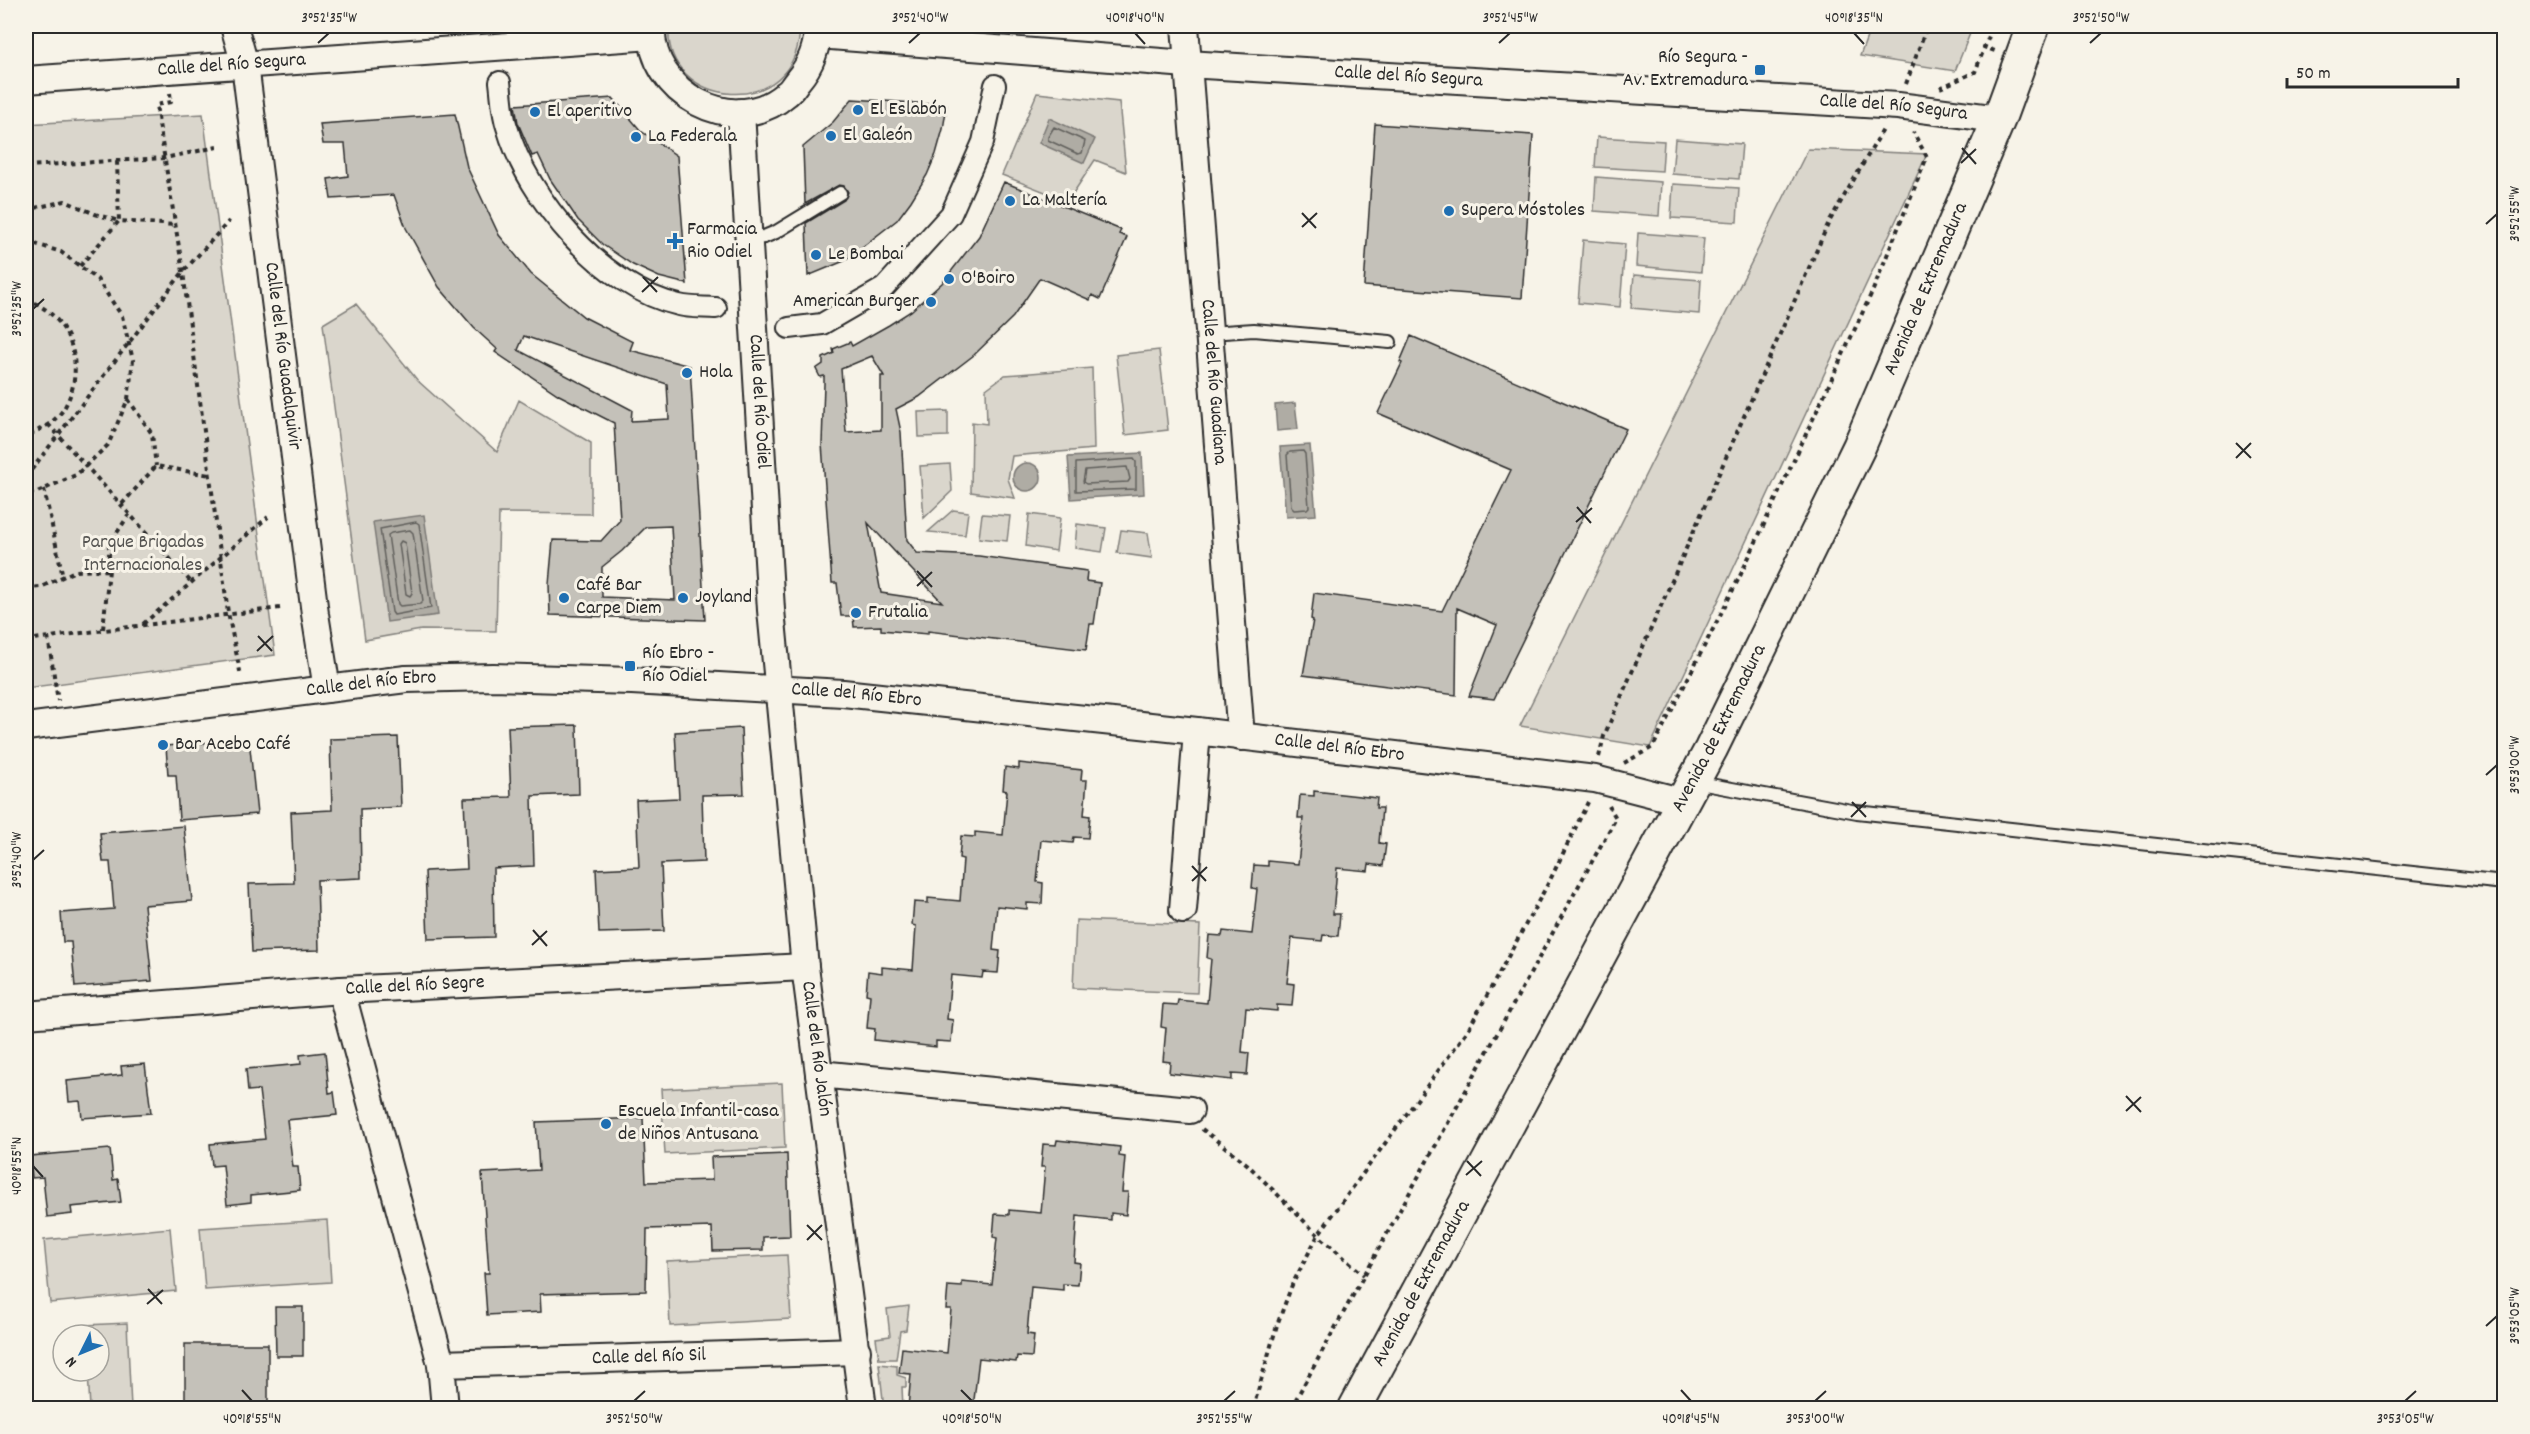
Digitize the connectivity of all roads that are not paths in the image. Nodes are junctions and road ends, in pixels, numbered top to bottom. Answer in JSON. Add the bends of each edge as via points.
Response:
{"nodes":[{"id":1,"x":234,"y":26,"type":"edge"},
{"id":2,"x":1185,"y":26,"type":"edge"},
{"id":3,"x":2033,"y":26,"type":"edge"},
{"id":4,"x":817,"y":30,"type":"edge"},
{"id":5,"x":652,"y":31,"type":"edge"},
{"id":6,"x":1188,"y":64,"type":"junction"},
{"id":7,"x":245,"y":65,"type":"junction"},
{"id":8,"x":26,"y":80,"type":"edge"},
{"id":9,"x":500,"y":82,"type":"dead end"},
{"id":10,"x":995,"y":85,"type":"dead end"},
{"id":11,"x":741,"y":112,"type":"junction"},
{"id":12,"x":1999,"y":119,"type":"junction"},
{"id":13,"x":840,"y":193,"type":"dead end"},
{"id":14,"x":747,"y":239,"type":"junction"},
{"id":15,"x":716,"y":308,"type":"dead end"},
{"id":16,"x":789,"y":328,"type":"dead end"},
{"id":17,"x":1209,"y":333,"type":"junction"},
{"id":18,"x":1390,"y":342,"type":"dead end"},
{"id":19,"x":327,"y":689,"type":"junction"},
{"id":20,"x":778,"y":689,"type":"junction"},
{"id":21,"x":26,"y":727,"type":"edge"},
{"id":22,"x":1197,"y":731,"type":"junction"},
{"id":23,"x":1241,"y":737,"type":"junction"},
{"id":24,"x":1689,"y":792,"type":"junction"},
{"id":25,"x":2505,"y":883,"type":"edge"},
{"id":26,"x":1182,"y":910,"type":"dead end"},
{"id":27,"x":805,"y":967,"type":"junction"},
{"id":28,"x":341,"y":990,"type":"junction"},
{"id":29,"x":26,"y":1015,"type":"edge"},
{"id":30,"x":819,"y":1074,"type":"junction"},
{"id":31,"x":1183,"y":1109,"type":"road end"},
{"id":32,"x":857,"y":1351,"type":"junction"},
{"id":33,"x":441,"y":1364,"type":"junction"},
{"id":34,"x":445,"y":1408,"type":"edge"},
{"id":35,"x":863,"y":1408,"type":"edge"},
{"id":36,"x":1355,"y":1408,"type":"edge"}],
"edges":[{"from":1,"to":7,"type":"street","name":"Calle del Río Guadalquivir"},
{"from":2,"to":6,"type":"street","name":"Calle del Río Guadiana"},
{"from":3,"to":12,"type":"street","name":"Avenida de Extremadura"},
{"from":4,"to":6,"type":"street","name":"Calle del Río Segura"},
{"from":4,"to":11,"type":"street","via":[[808,69],[786,95],[766,106]]},
{"from":5,"to":7,"type":"street","name":"Calle del Río Segura"},
{"from":5,"to":11,"type":"street","via":[[655,54],[670,82],[690,99],[713,109]]},
{"from":6,"to":12,"type":"street","name":"Calle del Río Segura","via":[[1898,106]]},
{"from":6,"to":17,"type":"street","name":"Calle del Río Guadiana"},
{"from":7,"to":8,"type":"street","name":"Calle del Río Segura"},
{"from":7,"to":19,"type":"street","name":"Calle del Río Guadalquivir"},
{"from":9,"to":15,"type":"street","via":[[506,126],[523,170],[545,206],[572,237],[605,267],[642,291],[679,305]]},
{"from":10,"to":16,"type":"street","via":[[983,142],[951,214],[884,288],[822,324]]},
{"from":11,"to":14,"type":"street","name":"Calle del Río Odiel"},
{"from":12,"to":24,"type":"street","name":"Avenida de Extremadura","via":[[1859,447]]},
{"from":13,"to":14,"type":"lane","via":[[776,232]]},
{"from":14,"to":20,"type":"street","name":"Calle del Río Odiel"},
{"from":17,"to":18,"type":"lane","via":[[1254,330]]},
{"from":17,"to":23,"type":"street","name":"Calle del Río Guadiana"},
{"from":19,"to":20,"type":"street","name":"Calle del Río Ebro","via":[[406,679],[493,677]]},
{"from":19,"to":21,"type":"street","name":"Calle del Río Ebro"},
{"from":20,"to":22,"type":"street","name":"Calle del Río Ebro"},
{"from":20,"to":27,"type":"street","name":"Calle del Río Jalón"},
{"from":22,"to":23,"type":"street","name":"Calle del Río Ebro"},
{"from":22,"to":26,"type":"street"},
{"from":23,"to":24,"type":"street","name":"Calle del Río Ebro"},
{"from":24,"to":25,"type":"lane"},
{"from":24,"to":36,"type":"street","name":"Avenida de Extremadura"},
{"from":27,"to":28,"type":"street","name":"Calle del Río Segre"},
{"from":27,"to":30,"type":"street","name":"Calle del Río Jalón"},
{"from":28,"to":29,"type":"street","name":"Calle del Río Segre"},
{"from":28,"to":33,"type":"street"},
{"from":30,"to":31,"type":"street"},
{"from":30,"to":32,"type":"street","name":"Calle del Río Jalón"},
{"from":32,"to":33,"type":"street","name":"Calle del Río Sil"},
{"from":32,"to":35,"type":"street","name":"Calle del Río Jalón"},
{"from":33,"to":34,"type":"street"}]}
